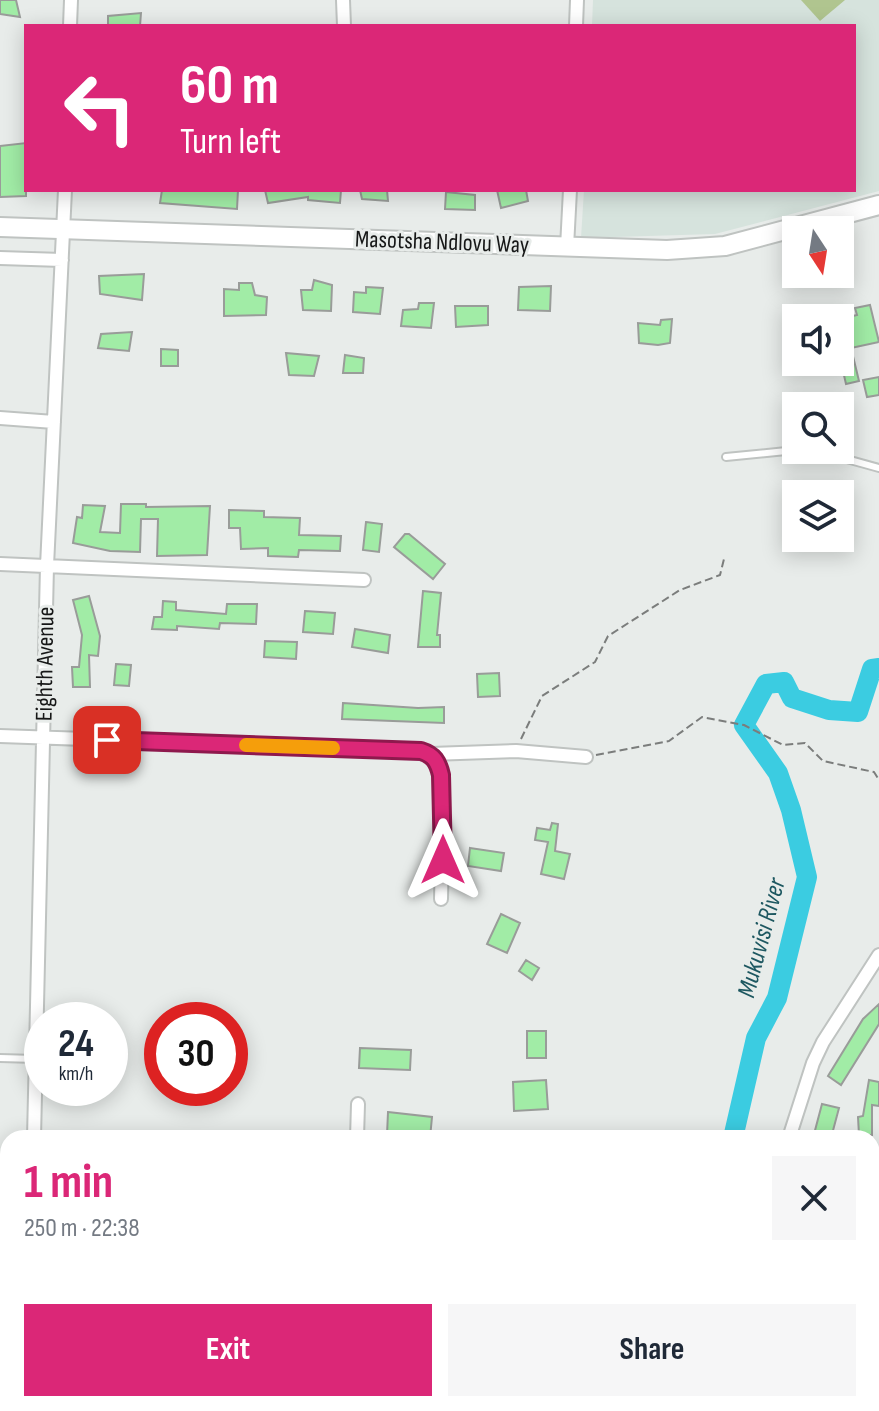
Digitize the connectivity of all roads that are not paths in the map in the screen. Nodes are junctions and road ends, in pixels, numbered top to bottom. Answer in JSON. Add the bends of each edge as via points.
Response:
{"nodes":[{"id":1,"x":71,"y":0,"type":"edge"},
{"id":2,"x":343,"y":0,"type":"edge"},
{"id":3,"x":577,"y":0,"type":"edge"},
{"id":4,"x":70,"y":24,"type":"edge"},
{"id":5,"x":344,"y":24,"type":"edge"},
{"id":6,"x":576,"y":24,"type":"edge"},
{"id":7,"x":65,"y":192,"type":"edge"},
{"id":8,"x":570,"y":192,"type":"edge"},
{"id":9,"x":879,"y":205,"type":"edge"},
{"id":10,"x":0,"y":227,"type":"edge"},
{"id":11,"x":64,"y":229,"type":"junction"},
{"id":12,"x":567,"y":247,"type":"junction"},
{"id":13,"x":0,"y":258,"type":"edge"},
{"id":14,"x":62,"y":260,"type":"junction"},
{"id":15,"x":0,"y":418,"type":"edge"},
{"id":16,"x":54,"y":422,"type":"junction"},
{"id":17,"x":782,"y":451,"type":"edge"},
{"id":18,"x":726,"y":457,"type":"dead end"},
{"id":19,"x":854,"y":461,"type":"edge"},
{"id":20,"x":879,"y":468,"type":"edge"},
{"id":21,"x":0,"y":564,"type":"edge"},
{"id":22,"x":47,"y":566,"type":"junction"},
{"id":23,"x":364,"y":580,"type":"dead end"},
{"id":24,"x":0,"y":736,"type":"edge"},
{"id":25,"x":44,"y":738,"type":"junction"},
{"id":26,"x":431,"y":754,"type":"junction"},
{"id":27,"x":586,"y":757,"type":"road end"},
{"id":28,"x":441,"y":899,"type":"dead end"},
{"id":29,"x":879,"y":955,"type":"edge"},
{"id":30,"x":37,"y":1002,"type":"edge"},
{"id":31,"x":0,"y":1058,"type":"edge"},
{"id":32,"x":24,"y":1059,"type":"edge"},
{"id":33,"x":358,"y":1104,"type":"dead end"},
{"id":34,"x":35,"y":1106,"type":"edge"},
{"id":35,"x":34,"y":1130,"type":"edge"},
{"id":36,"x":357,"y":1130,"type":"edge"},
{"id":37,"x":792,"y":1130,"type":"edge"}],
"edges":[{"from":1,"to":4,"type":"street"},
{"from":2,"to":5,"type":"street"},
{"from":3,"to":6,"type":"street"},
{"from":7,"to":11,"type":"street","name":"Eighth Avenue"},
{"from":8,"to":12,"type":"street"},
{"from":9,"to":12,"type":"street","name":"Masotsha Ndlovu Way","via":[[725,246]]},
{"from":10,"to":11,"type":"street","name":"Masotsha Ndlovu Way"},
{"from":11,"to":12,"type":"street","name":"Masotsha Ndlovu Way"},
{"from":11,"to":14,"type":"street","name":"Eighth Avenue"},
{"from":13,"to":14,"type":"street"},
{"from":14,"to":16,"type":"street","name":"Eighth Avenue"},
{"from":15,"to":16,"type":"street"},
{"from":16,"to":22,"type":"street","name":"Eighth Avenue"},
{"from":17,"to":18,"type":"lane"},
{"from":19,"to":20,"type":"lane"},
{"from":21,"to":22,"type":"street"},
{"from":22,"to":23,"type":"street"},
{"from":22,"to":25,"type":"street","name":"Eighth Avenue"},
{"from":24,"to":25,"type":"street"},
{"from":25,"to":26,"type":"street"},
{"from":25,"to":30,"type":"street","name":"Eighth Avenue"},
{"from":26,"to":27,"type":"street","via":[[516,751]]},
{"from":26,"to":28,"type":"street","via":[[439,764],[443,812]]},
{"from":29,"to":37,"type":"street","via":[[823,1042]]},
{"from":31,"to":32,"type":"lane"},
{"from":33,"to":36,"type":"street"},
{"from":34,"to":35,"type":"street","name":"Eighth Avenue"}]}
